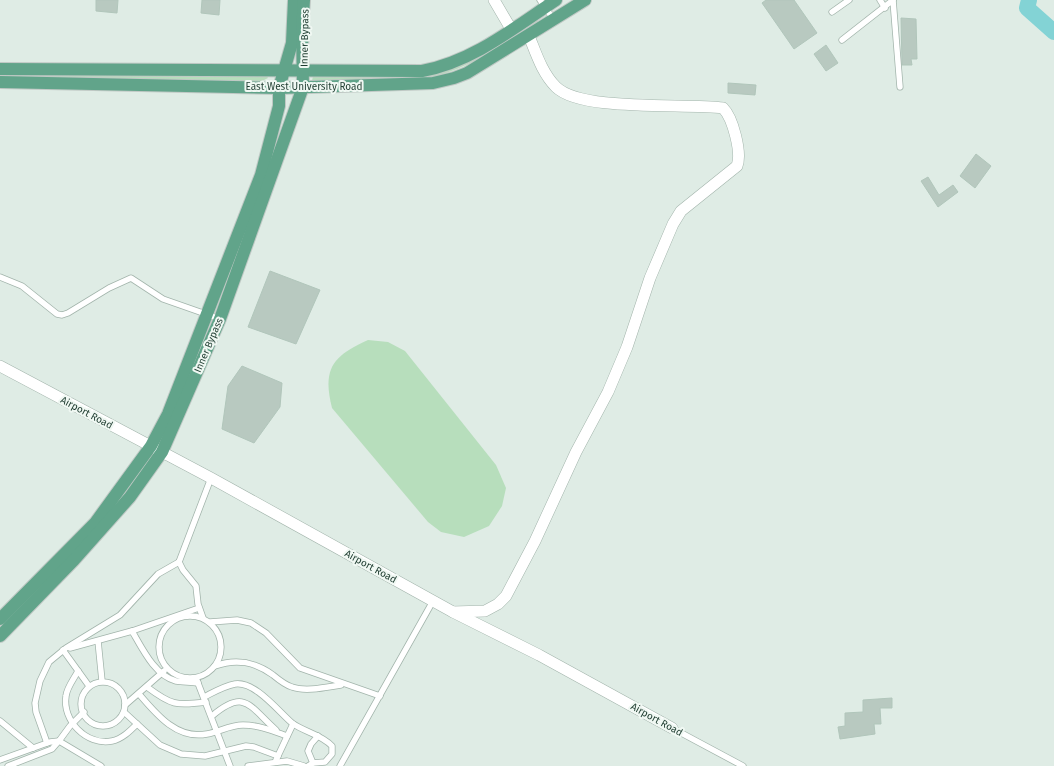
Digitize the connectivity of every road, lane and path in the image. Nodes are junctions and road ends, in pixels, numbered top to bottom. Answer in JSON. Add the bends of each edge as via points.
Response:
{"nodes":[{"id":1,"x":294,"y":0,"type":"edge"},
{"id":2,"x":304,"y":0,"type":"edge"},
{"id":3,"x":494,"y":0,"type":"edge"},
{"id":4,"x":556,"y":0,"type":"edge"},
{"id":5,"x":585,"y":0,"type":"edge"},
{"id":6,"x":849,"y":0,"type":"edge"},
{"id":7,"x":880,"y":0,"type":"edge"},
{"id":8,"x":893,"y":0,"type":"edge"},
{"id":9,"x":543,"y":4,"type":"edge"},
{"id":10,"x":885,"y":8,"type":"junction"},
{"id":11,"x":832,"y":12,"type":"dead end"},
{"id":12,"x":554,"y":20,"type":"junction"},
{"id":13,"x":511,"y":29,"type":"junction"},
{"id":14,"x":529,"y":36,"type":"junction"},
{"id":15,"x":842,"y":40,"type":"dead end"},
{"id":16,"x":0,"y":69,"type":"edge"},
{"id":17,"x":284,"y":70,"type":"junction"},
{"id":18,"x":303,"y":71,"type":"junction"},
{"id":19,"x":0,"y":82,"type":"edge"},
{"id":20,"x":303,"y":87,"type":"junction"},
{"id":21,"x":900,"y":87,"type":"dead end"},
{"id":22,"x":279,"y":88,"type":"junction"},
{"id":23,"x":0,"y":277,"type":"edge"},
{"id":24,"x":207,"y":315,"type":"junction"},
{"id":25,"x":220,"y":319,"type":"junction"},
{"id":26,"x":0,"y":366,"type":"edge"},
{"id":27,"x":156,"y":449,"type":"junction"},
{"id":28,"x":211,"y":478,"type":"junction"},
{"id":29,"x":179,"y":562,"type":"junction"},
{"id":30,"x":433,"y":601,"type":"junction"},
{"id":31,"x":199,"y":608,"type":"junction"},
{"id":32,"x":453,"y":612,"type":"junction"},
{"id":33,"x":202,"y":618,"type":"junction"},
{"id":34,"x":0,"y":619,"type":"edge"},
{"id":35,"x":210,"y":622,"type":"junction"},
{"id":36,"x":132,"y":631,"type":"junction"},
{"id":37,"x":0,"y":636,"type":"edge"},
{"id":38,"x":98,"y":641,"type":"junction"},
{"id":39,"x":64,"y":649,"type":"junction"},
{"id":40,"x":215,"y":666,"type":"junction"},
{"id":41,"x":167,"y":668,"type":"junction"},
{"id":42,"x":78,"y":672,"type":"junction"},
{"id":43,"x":162,"y":673,"type":"junction"},
{"id":44,"x":102,"y":681,"type":"junction"},
{"id":45,"x":197,"y":681,"type":"junction"},
{"id":46,"x":344,"y":684,"type":"junction"},
{"id":47,"x":89,"y":686,"type":"junction"},
{"id":48,"x":147,"y":687,"type":"junction"},
{"id":49,"x":138,"y":694,"type":"junction"},
{"id":50,"x":380,"y":696,"type":"junction"},
{"id":51,"x":205,"y":699,"type":"junction"},
{"id":52,"x":125,"y":705,"type":"junction"},
{"id":53,"x":84,"y":712,"type":"junction"},
{"id":54,"x":124,"y":712,"type":"junction"},
{"id":55,"x":212,"y":716,"type":"junction"},
{"id":56,"x":0,"y":721,"type":"edge"},
{"id":57,"x":72,"y":724,"type":"junction"},
{"id":58,"x":137,"y":724,"type":"junction"},
{"id":59,"x":293,"y":724,"type":"junction"},
{"id":60,"x":672,"y":728,"type":"joint"},
{"id":61,"x":217,"y":731,"type":"junction"},
{"id":62,"x":279,"y":733,"type":"junction"},
{"id":63,"x":287,"y":736,"type":"junction"},
{"id":64,"x":318,"y":736,"type":"junction"},
{"id":65,"x":58,"y":741,"type":"junction"},
{"id":66,"x":47,"y":743,"type":"junction"},
{"id":67,"x":33,"y":748,"type":"junction"},
{"id":68,"x":225,"y":752,"type":"junction"},
{"id":69,"x":277,"y":759,"type":"junction"},
{"id":70,"x":0,"y":760,"type":"edge"},
{"id":71,"x":311,"y":765,"type":"edge"},
{"id":72,"x":8,"y":766,"type":"edge"},
{"id":73,"x":101,"y":766,"type":"edge"},
{"id":74,"x":230,"y":766,"type":"edge"},
{"id":75,"x":248,"y":766,"type":"edge"},
{"id":76,"x":304,"y":766,"type":"edge"},
{"id":77,"x":340,"y":766,"type":"edge"},
{"id":78,"x":743,"y":766,"type":"edge"}],
"edges":[{"from":1,"to":17,"type":"main road","name":"Inner Bypass","via":[[292,43]]},
{"from":2,"to":18,"type":"main road","name":"Inner Bypass"},
{"from":3,"to":13,"type":"street"},
{"from":4,"to":9,"type":"main road","name":"East West University Road"},
{"from":5,"to":12,"type":"main road","name":"East West University Road"},
{"from":6,"to":11,"type":"lane"},
{"from":7,"to":10,"type":"lane"},
{"from":8,"to":10,"type":"lane"},
{"from":8,"to":21,"type":"lane"},
{"from":9,"to":12,"type":"lane"},
{"from":9,"to":13,"type":"main road","name":"East West University Road"},
{"from":10,"to":15,"type":"lane"},
{"from":12,"to":14,"type":"main road","name":"East West University Road"},
{"from":13,"to":18,"type":"main road","name":"East West University Road","via":[[464,58],[429,70]]},
{"from":14,"to":20,"type":"main road","name":"East West University Road","via":[[467,73],[447,80],[397,86]]},
{"from":14,"to":32,"type":"street","via":[[548,76],[556,86],[571,95],[604,104],[723,108],[734,130],[740,159],[737,166],[681,211],[673,224],[650,278],[628,347],[608,392],[506,596],[498,604],[485,610]]},
{"from":16,"to":17,"type":"main road","name":"East West University Road"},
{"from":17,"to":18,"type":"main road","name":"East West University Road"},
{"from":17,"to":22,"type":"main road","name":"Inner Bypass"},
{"from":18,"to":20,"type":"main road","name":"Inner Bypass"},
{"from":19,"to":22,"type":"main road","name":"East West University Road"},
{"from":20,"to":22,"type":"main road","name":"East West University Road"},
{"from":20,"to":25,"type":"main road","name":"Inner Bypass"},
{"from":22,"to":24,"type":"main road","name":"Inner Bypass","via":[[279,106],[261,175]]},
{"from":23,"to":24,"type":"lane","via":[[22,286],[51,310],[62,315],[131,278],[163,300]]},
{"from":24,"to":25,"type":"lane"},
{"from":24,"to":27,"type":"main road","name":"Inner Bypass"},
{"from":25,"to":27,"type":"main road","name":"Inner Bypass"},
{"from":26,"to":27,"type":"street","name":"Airport Road"},
{"from":27,"to":28,"type":"street","name":"Airport Road"},
{"from":27,"to":34,"type":"main road","name":"Inner Bypass","via":[[95,523]]},
{"from":27,"to":37,"type":"main road","name":"Inner Bypass","via":[[130,497],[74,560]]},
{"from":28,"to":29,"type":"lane"},
{"from":28,"to":30,"type":"street","name":"Airport Road"},
{"from":29,"to":31,"type":"lane","via":[[196,586]]},
{"from":29,"to":39,"type":"lane","via":[[158,574],[120,615]]},
{"from":30,"to":32,"type":"street","name":"Airport Road"},
{"from":30,"to":50,"type":"lane"},
{"from":31,"to":33,"type":"lane"},
{"from":31,"to":36,"type":"lane"},
{"from":32,"to":60,"type":"street","name":"Airport Road"},
{"from":33,"to":35,"type":"lane"},
{"from":33,"to":41,"type":"lane","via":[[194,615],[178,618],[165,628],[159,643],[159,651]]},
{"from":35,"to":40,"type":"lane","via":[[220,635],[222,643],[222,651]]},
{"from":35,"to":46,"type":"lane","via":[[237,620],[251,623],[266,633],[300,668]]},
{"from":36,"to":38,"type":"lane"},
{"from":36,"to":43,"type":"lane","via":[[146,655]]},
{"from":38,"to":39,"type":"lane"},
{"from":38,"to":44,"type":"lane"},
{"from":39,"to":42,"type":"lane"},
{"from":39,"to":66,"type":"lane","via":[[49,662],[40,681],[36,703],[36,712]]},
{"from":40,"to":45,"type":"lane"},
{"from":40,"to":46,"type":"lane","via":[[228,661],[246,662],[258,666],[295,688],[324,688]]},
{"from":41,"to":43,"type":"lane"},
{"from":41,"to":45,"type":"lane","via":[[178,676]]},
{"from":42,"to":47,"type":"lane"},
{"from":42,"to":57,"type":"lane","via":[[65,698],[66,710]]},
{"from":43,"to":45,"type":"lane","via":[[177,681]]},
{"from":43,"to":48,"type":"lane"},
{"from":44,"to":47,"type":"lane"},
{"from":44,"to":52,"type":"lane","via":[[122,692]]},
{"from":45,"to":51,"type":"lane"},
{"from":46,"to":50,"type":"lane"},
{"from":47,"to":53,"type":"lane","via":[[83,696]]},
{"from":48,"to":49,"type":"lane"},
{"from":48,"to":51,"type":"lane","via":[[170,703],[184,705]]},
{"from":49,"to":52,"type":"lane"},
{"from":49,"to":61,"type":"lane","via":[[156,714],[183,732],[200,735]]},
{"from":50,"to":77,"type":"lane"},
{"from":51,"to":55,"type":"lane"},
{"from":51,"to":59,"type":"lane","via":[[225,686],[245,684]]},
{"from":52,"to":54,"type":"lane"},
{"from":53,"to":54,"type":"lane","via":[[90,721],[102,726],[116,722]]},
{"from":53,"to":57,"type":"lane"},
{"from":54,"to":58,"type":"lane"},
{"from":55,"to":61,"type":"lane"},
{"from":55,"to":62,"type":"lane","via":[[232,702],[242,701]]},
{"from":56,"to":67,"type":"lane"},
{"from":57,"to":58,"type":"lane","via":[[88,737],[106,742],[119,738]]},
{"from":57,"to":65,"type":"lane"},
{"from":58,"to":68,"type":"lane","via":[[160,745],[181,754],[205,756]]},
{"from":59,"to":63,"type":"lane"},
{"from":59,"to":64,"type":"lane"},
{"from":60,"to":78,"type":"lane","name":"Airport Road"},
{"from":61,"to":62,"type":"lane","via":[[231,726],[248,725]]},
{"from":61,"to":68,"type":"lane"},
{"from":62,"to":63,"type":"lane"},
{"from":63,"to":69,"type":"lane"},
{"from":64,"to":71,"type":"lane","via":[[308,751]]},
{"from":64,"to":71,"type":"lane","via":[[332,746],[332,754],[325,762]]},
{"from":65,"to":66,"type":"lane"},
{"from":65,"to":72,"type":"lane","via":[[52,749]]},
{"from":65,"to":73,"type":"lane"},
{"from":66,"to":67,"type":"lane"},
{"from":67,"to":70,"type":"lane"},
{"from":68,"to":69,"type":"lane","via":[[238,747],[254,747]]},
{"from":68,"to":74,"type":"lane"},
{"from":69,"to":75,"type":"lane"},
{"from":69,"to":76,"type":"lane"}]}
